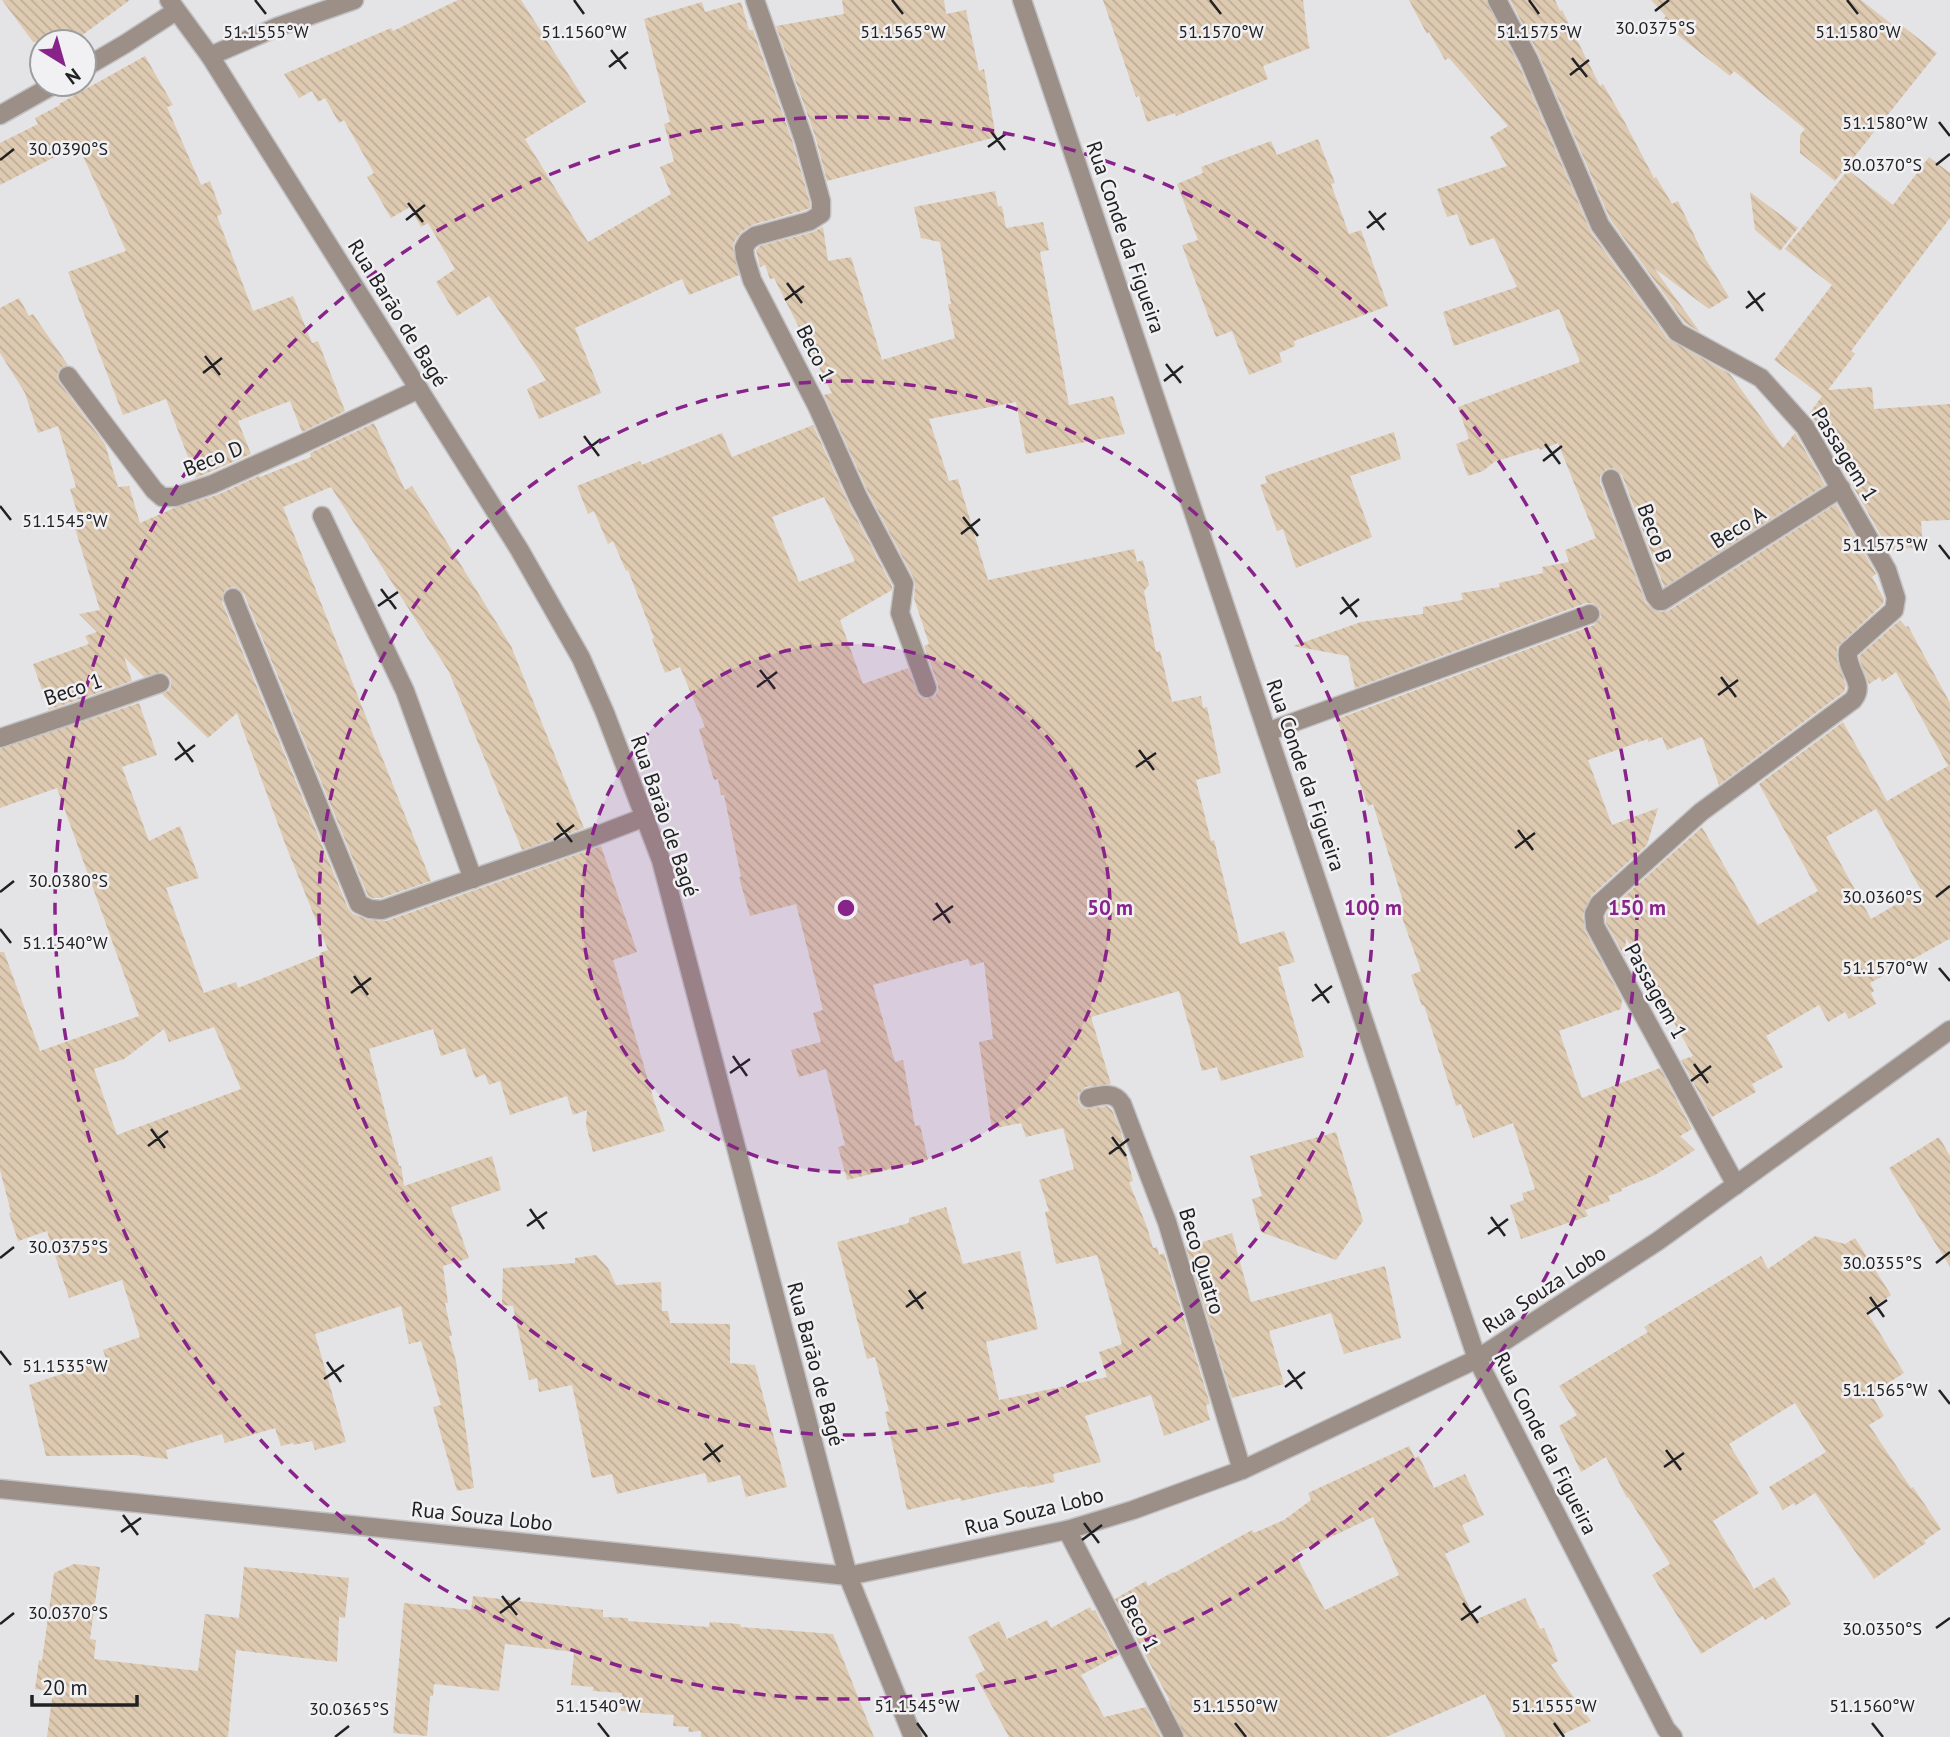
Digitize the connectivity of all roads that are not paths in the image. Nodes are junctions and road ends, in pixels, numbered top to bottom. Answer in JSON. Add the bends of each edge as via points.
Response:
{"nodes":[{"id":1,"x":354,"y":0,"type":"edge"},
{"id":2,"x":755,"y":0,"type":"edge"},
{"id":3,"x":1022,"y":0,"type":"edge"},
{"id":4,"x":1497,"y":0,"type":"edge"},
{"id":5,"x":172,"y":6,"type":"edge"},
{"id":6,"x":210,"y":56,"type":"junction"},
{"id":7,"x":98,"y":60,"type":"edge"},
{"id":8,"x":31,"y":98,"type":"edge"},
{"id":9,"x":0,"y":116,"type":"edge"},
{"id":10,"x":68,"y":376,"type":"dead end"},
{"id":11,"x":419,"y":389,"type":"junction"},
{"id":12,"x":1611,"y":480,"type":"dead end"},
{"id":13,"x":1841,"y":488,"type":"junction"},
{"id":14,"x":322,"y":516,"type":"dead end"},
{"id":15,"x":233,"y":598,"type":"dead end"},
{"id":16,"x":1659,"y":601,"type":"joint"},
{"id":17,"x":1590,"y":614,"type":"dead end"},
{"id":18,"x":160,"y":682,"type":"dead end"},
{"id":19,"x":927,"y":688,"type":"dead end"},
{"id":20,"x":1267,"y":732,"type":"junction"},
{"id":21,"x":0,"y":737,"type":"edge"},
{"id":22,"x":645,"y":817,"type":"junction"},
{"id":23,"x":473,"y":879,"type":"junction"},
{"id":24,"x":1950,"y":1030,"type":"edge"},
{"id":25,"x":1089,"y":1098,"type":"dead end"},
{"id":26,"x":1735,"y":1185,"type":"junction"},
{"id":27,"x":1478,"y":1359,"type":"junction"},
{"id":28,"x":1242,"y":1470,"type":"junction"},
{"id":29,"x":0,"y":1489,"type":"edge"},
{"id":30,"x":1067,"y":1530,"type":"junction"},
{"id":31,"x":848,"y":1576,"type":"junction"},
{"id":32,"x":913,"y":1737,"type":"edge"},
{"id":33,"x":1174,"y":1737,"type":"edge"},
{"id":34,"x":1673,"y":1737,"type":"edge"}],
"edges":[{"from":1,"to":6,"type":"street"},
{"from":2,"to":19,"type":"street","name":"Beco 1","via":[[804,141],[822,209],[810,221],[755,236],[744,248],[745,257],[752,280],[904,584],[900,613]]},
{"from":3,"to":20,"type":"street","name":"Rua Conde da Figueira"},
{"from":4,"to":13,"type":"street","name":"Passagem 1","via":[[1529,60],[1600,225],[1677,332],[1761,379],[1805,427]]},
{"from":5,"to":6,"type":"street","name":"Rua Barão de Bagé"},
{"from":5,"to":7,"type":"street"},
{"from":6,"to":11,"type":"street","name":"Rua Barão de Bagé"},
{"from":8,"to":9,"type":"street"},
{"from":10,"to":11,"type":"street","name":"Beco D","via":[[162,497],[213,484]]},
{"from":11,"to":22,"type":"street","name":"Rua Barão de Bagé","via":[[581,658]]},
{"from":12,"to":16,"type":"street","name":"Beco B"},
{"from":13,"to":16,"type":"street","name":"Beco A"},
{"from":13,"to":26,"type":"street","name":"Passagem 1","via":[[1887,570],[1896,598],[1891,615],[1848,651],[1859,687],[1857,695],[1701,812],[1599,904],[1594,914],[1595,926]]},
{"from":14,"to":23,"type":"street","via":[[405,691]]},
{"from":15,"to":23,"type":"street","via":[[359,904],[382,910]]},
{"from":17,"to":20,"type":"street"},
{"from":18,"to":21,"type":"street","name":"Beco 1"},
{"from":20,"to":27,"type":"street","name":"Rua Conde da Figueira"},
{"from":22,"to":23,"type":"street"},
{"from":22,"to":31,"type":"street","name":"Rua Barão de Bagé","via":[[661,860]]},
{"from":24,"to":26,"type":"street","name":"Rua Souza Lobo"},
{"from":25,"to":28,"type":"street","name":"Beco Quatro","via":[[1111,1095],[1122,1104],[1167,1223]]},
{"from":26,"to":27,"type":"street","name":"Rua Souza Lobo"},
{"from":27,"to":28,"type":"street","name":"Rua Souza Lobo"},
{"from":27,"to":34,"type":"street","name":"Rua Conde da Figueira"},
{"from":28,"to":30,"type":"street","name":"Rua Souza Lobo"},
{"from":29,"to":31,"type":"street","name":"Rua Souza Lobo"},
{"from":30,"to":31,"type":"street","name":"Rua Souza Lobo"},
{"from":30,"to":33,"type":"street","name":"Beco 1"},
{"from":31,"to":32,"type":"street","name":"Rua Barão de Bagé"}]}
